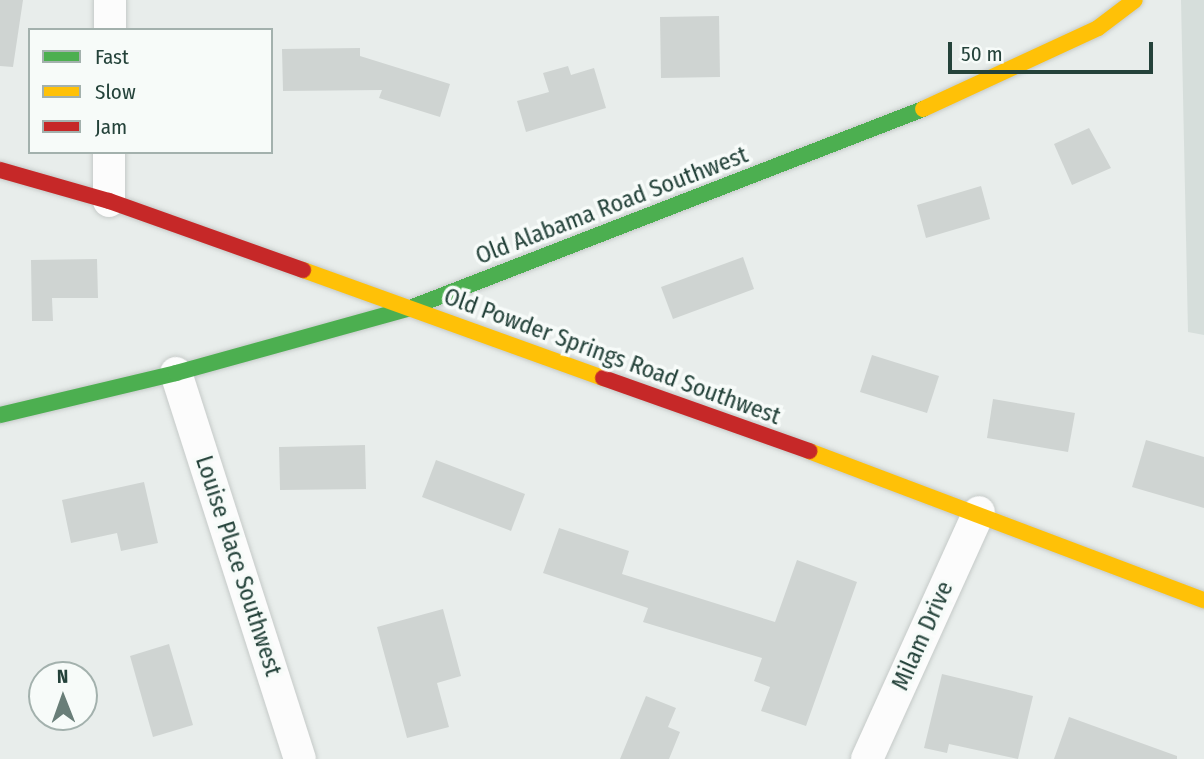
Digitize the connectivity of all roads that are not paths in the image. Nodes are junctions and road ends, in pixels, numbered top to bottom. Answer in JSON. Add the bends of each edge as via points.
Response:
{"nodes":[{"id":1,"x":110,"y":0,"type":"edge"},
{"id":2,"x":1135,"y":0,"type":"edge"},
{"id":3,"x":110,"y":28,"type":"edge"},
{"id":4,"x":109,"y":154,"type":"edge"},
{"id":5,"x":0,"y":170,"type":"edge"},
{"id":6,"x":109,"y":201,"type":"junction"},
{"id":7,"x":410,"y":308,"type":"junction"},
{"id":8,"x":176,"y":373,"type":"junction"},
{"id":9,"x":0,"y":415,"type":"edge"},
{"id":10,"x":979,"y":512,"type":"junction"},
{"id":11,"x":1204,"y":600,"type":"edge"},
{"id":12,"x":300,"y":759,"type":"edge"},
{"id":13,"x":867,"y":759,"type":"edge"}],
"edges":[{"from":1,"to":3,"type":"street"},
{"from":2,"to":7,"type":"street","name":"Old Alabama Road Southwest","via":[[1098,28],[898,121]]},
{"from":4,"to":6,"type":"street"},
{"from":5,"to":6,"type":"street","name":"Old Powder Springs Road Southwest"},
{"from":6,"to":7,"type":"street","name":"Old Powder Springs Road Southwest"},
{"from":7,"to":8,"type":"street","name":"Old Alabama Road Southwest"},
{"from":7,"to":10,"type":"street","name":"Old Powder Springs Road Southwest"},
{"from":8,"to":9,"type":"street","name":"Old Alabama Road Southwest"},
{"from":8,"to":12,"type":"street","name":"Louise Place Southwest"},
{"from":10,"to":11,"type":"street","name":"Old Powder Springs Road Southwest"},
{"from":10,"to":13,"type":"street","name":"Milam Drive"}]}
